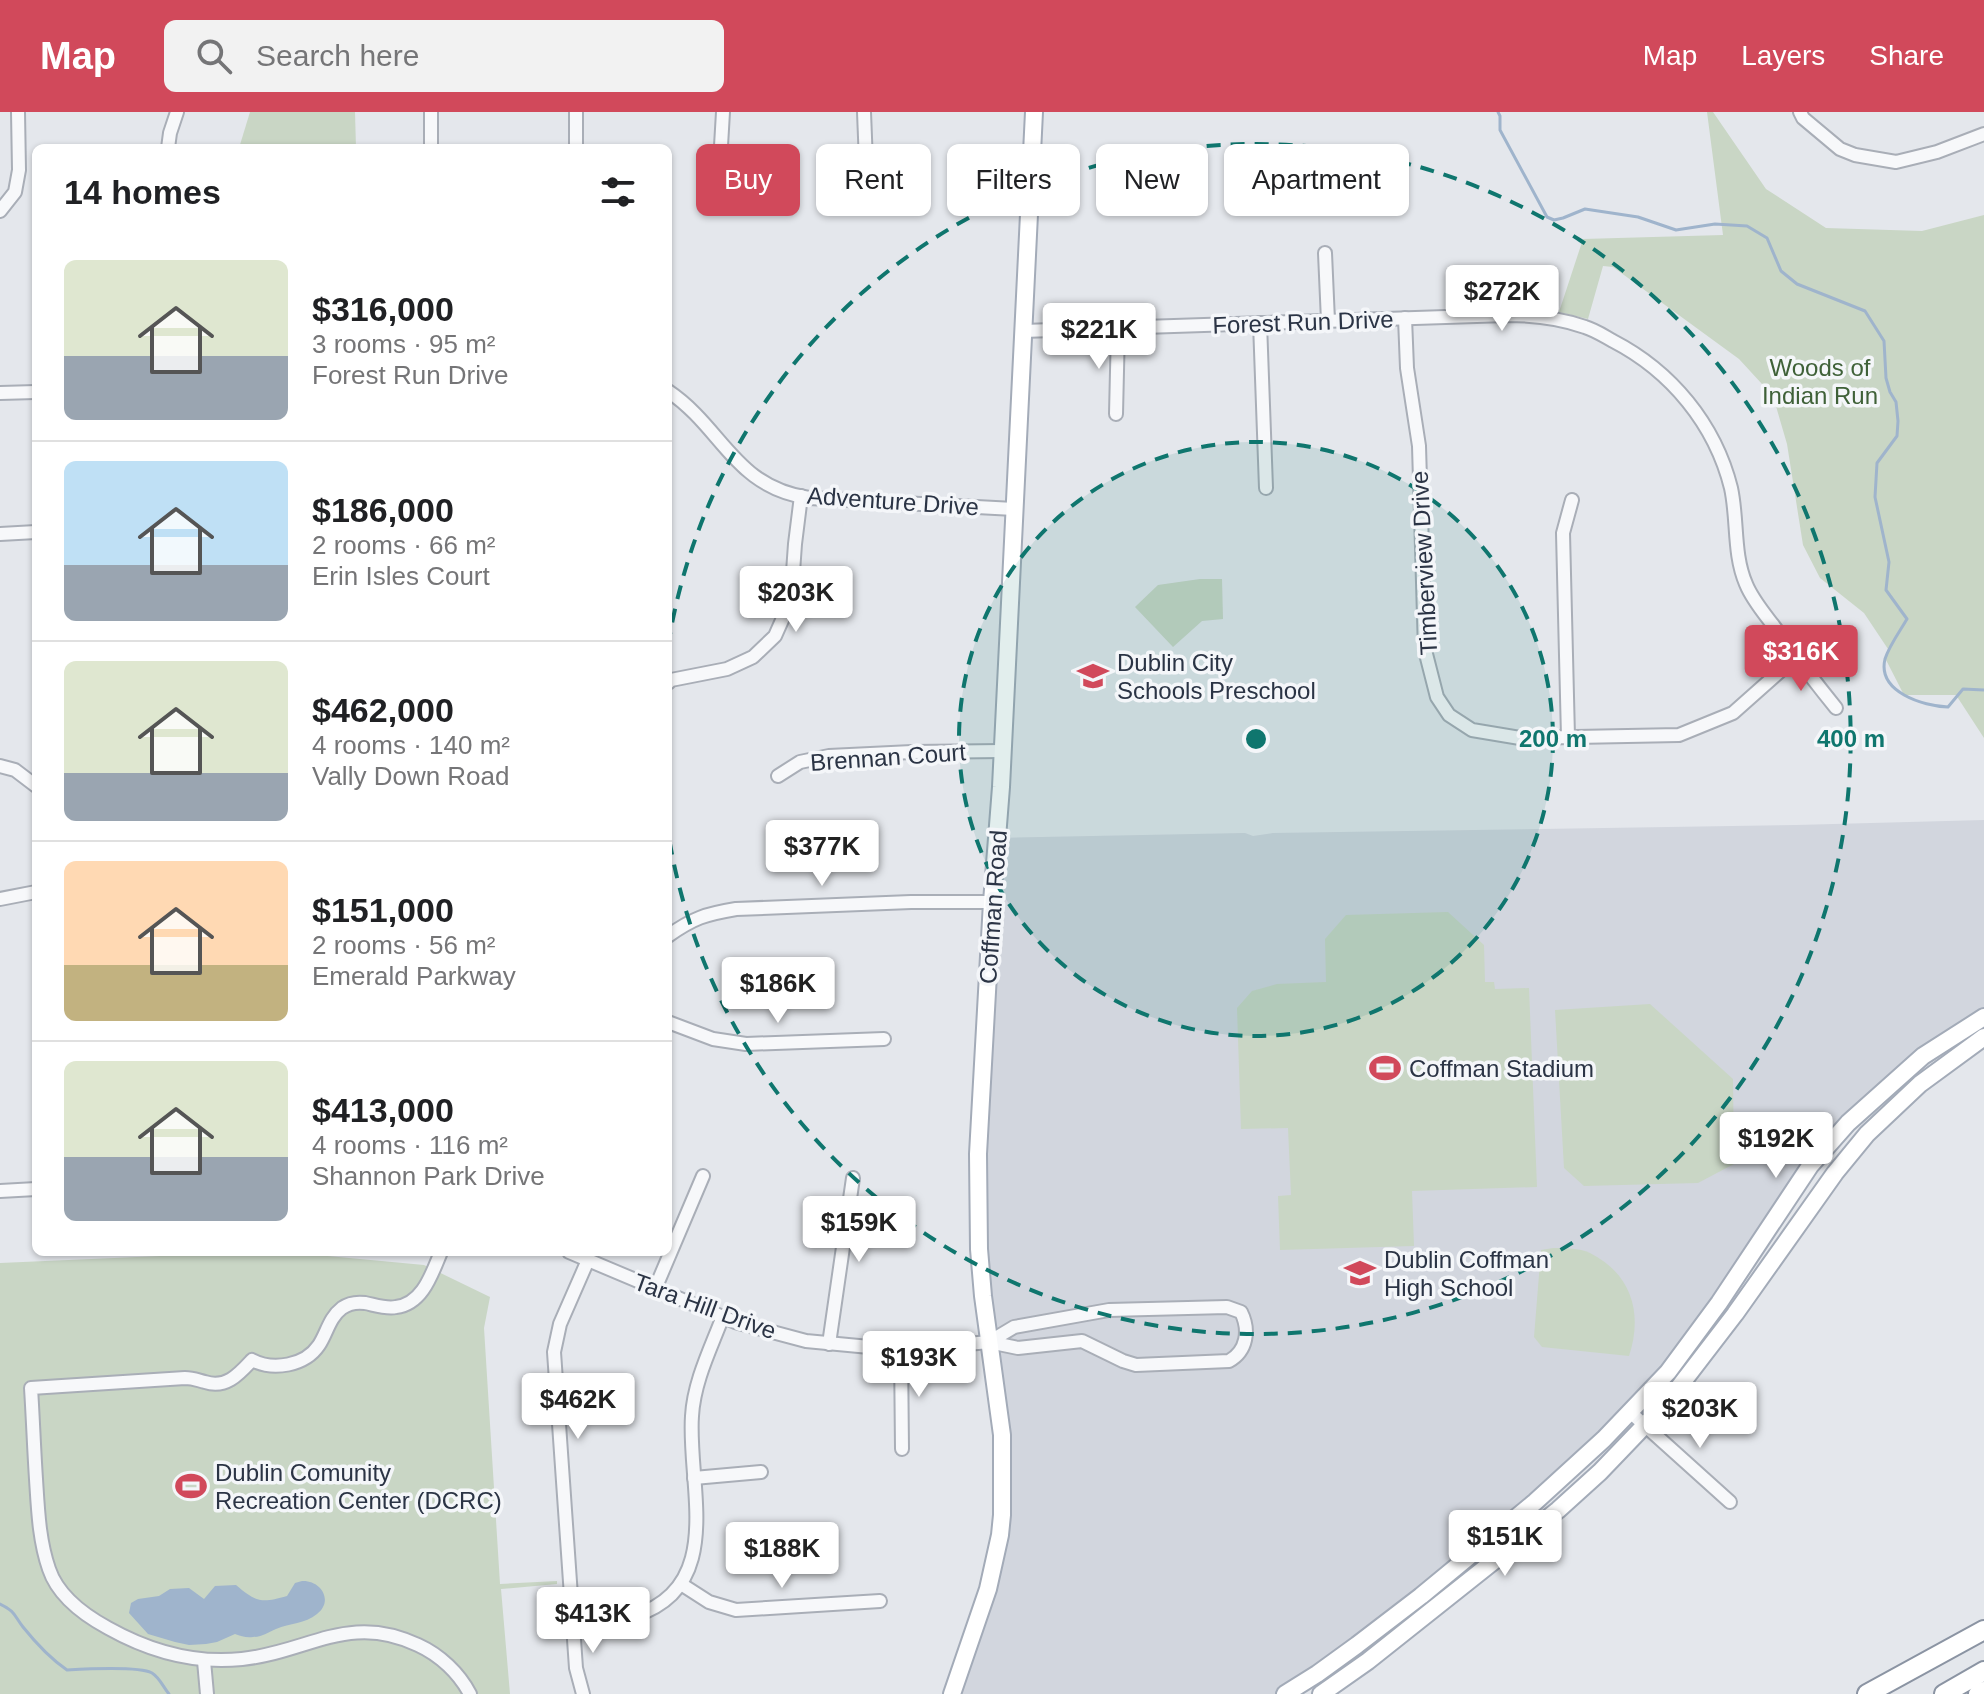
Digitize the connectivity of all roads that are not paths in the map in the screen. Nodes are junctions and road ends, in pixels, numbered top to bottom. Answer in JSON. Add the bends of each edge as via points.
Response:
{"nodes":[{"id":1,"x":18,"y":112,"type":"edge"},
{"id":2,"x":177,"y":112,"type":"edge"},
{"id":3,"x":431,"y":112,"type":"edge"},
{"id":4,"x":576,"y":112,"type":"edge"},
{"id":5,"x":723,"y":112,"type":"edge"},
{"id":6,"x":864,"y":112,"type":"edge"},
{"id":7,"x":1034,"y":112,"type":"edge"},
{"id":8,"x":1800,"y":112,"type":"edge"},
{"id":9,"x":1984,"y":134,"type":"edge"},
{"id":10,"x":169,"y":144,"type":"edge"},
{"id":11,"x":431,"y":144,"type":"edge"},
{"id":12,"x":576,"y":144,"type":"edge"},
{"id":13,"x":721,"y":144,"type":"edge"},
{"id":14,"x":865,"y":144,"type":"edge"},
{"id":15,"x":0,"y":211,"type":"edge"},
{"id":16,"x":1325,"y":253,"type":"dead end"},
{"id":17,"x":1405,"y":318,"type":"junction"},
{"id":18,"x":1328,"y":321,"type":"junction"},
{"id":19,"x":1260,"y":323,"type":"junction"},
{"id":20,"x":1118,"y":328,"type":"junction"},
{"id":21,"x":1023,"y":331,"type":"junction"},
{"id":22,"x":32,"y":392,"type":"edge"},
{"id":23,"x":0,"y":393,"type":"edge"},
{"id":24,"x":672,"y":394,"type":"edge"},
{"id":25,"x":1116,"y":414,"type":"dead end"},
{"id":26,"x":1266,"y":488,"type":"dead end"},
{"id":27,"x":801,"y":496,"type":"junction"},
{"id":28,"x":1572,"y":500,"type":"dead end"},
{"id":29,"x":1014,"y":509,"type":"junction"},
{"id":30,"x":32,"y":532,"type":"edge"},
{"id":31,"x":0,"y":534,"type":"edge"},
{"id":32,"x":1796,"y":657,"type":"junction"},
{"id":33,"x":672,"y":678,"type":"edge"},
{"id":34,"x":1836,"y":708,"type":"dead end"},
{"id":35,"x":1568,"y":737,"type":"junction"},
{"id":36,"x":1003,"y":751,"type":"junction"},
{"id":37,"x":0,"y":766,"type":"edge"},
{"id":38,"x":778,"y":776,"type":"dead end"},
{"id":39,"x":32,"y":783,"type":"edge"},
{"id":40,"x":32,"y":893,"type":"edge"},
{"id":41,"x":0,"y":899,"type":"edge"},
{"id":42,"x":992,"y":902,"type":"junction"},
{"id":43,"x":672,"y":933,"type":"edge"},
{"id":44,"x":1984,"y":1017,"type":"edge"},
{"id":45,"x":672,"y":1024,"type":"edge"},
{"id":46,"x":1984,"y":1037,"type":"edge"},
{"id":47,"x":884,"y":1039,"type":"dead end"},
{"id":48,"x":703,"y":1176,"type":"dead end"},
{"id":49,"x":853,"y":1178,"type":"dead end"},
{"id":50,"x":32,"y":1189,"type":"edge"},
{"id":51,"x":0,"y":1191,"type":"edge"},
{"id":52,"x":672,"y":1249,"type":"edge"},
{"id":53,"x":439,"y":1256,"type":"edge"},
{"id":54,"x":578,"y":1256,"type":"edge"},
{"id":55,"x":669,"y":1256,"type":"edge"},
{"id":56,"x":588,"y":1260,"type":"junction"},
{"id":57,"x":655,"y":1289,"type":"junction"},
{"id":58,"x":1086,"y":1314,"type":"junction"},
{"id":59,"x":723,"y":1316,"type":"junction"},
{"id":60,"x":1082,"y":1341,"type":"junction"},
{"id":61,"x":989,"y":1342,"type":"junction"},
{"id":62,"x":829,"y":1344,"type":"junction"},
{"id":63,"x":901,"y":1350,"type":"junction"},
{"id":64,"x":1630,"y":1412,"type":"junction"},
{"id":65,"x":1646,"y":1425,"type":"junction"},
{"id":66,"x":902,"y":1449,"type":"dead end"},
{"id":67,"x":761,"y":1472,"type":"dead end"},
{"id":68,"x":694,"y":1478,"type":"junction"},
{"id":69,"x":1730,"y":1502,"type":"dead end"},
{"id":70,"x":681,"y":1584,"type":"junction"},
{"id":71,"x":880,"y":1601,"type":"dead end"},
{"id":72,"x":573,"y":1622,"type":"junction"},
{"id":73,"x":1984,"y":1630,"type":"edge"},
{"id":74,"x":204,"y":1661,"type":"junction"},
{"id":75,"x":1984,"y":1671,"type":"edge"},
{"id":76,"x":1984,"y":1691,"type":"edge"},
{"id":77,"x":207,"y":1694,"type":"edge"},
{"id":78,"x":470,"y":1694,"type":"edge"},
{"id":79,"x":583,"y":1694,"type":"edge"},
{"id":80,"x":952,"y":1694,"type":"edge"},
{"id":81,"x":1285,"y":1694,"type":"edge"},
{"id":82,"x":1321,"y":1694,"type":"edge"},
{"id":83,"x":1867,"y":1694,"type":"edge"},
{"id":84,"x":1944,"y":1694,"type":"edge"},
{"id":85,"x":1978,"y":1694,"type":"edge"}],
"edges":[{"from":1,"to":15,"type":"street","via":[[19,170],[15,192]]},
{"from":2,"to":10,"type":"street"},
{"from":3,"to":11,"type":"street"},
{"from":4,"to":12,"type":"street"},
{"from":5,"to":13,"type":"street"},
{"from":6,"to":14,"type":"street"},
{"from":7,"to":21,"type":"main road","name":"Coffman Road"},
{"from":8,"to":9,"type":"street","via":[[1840,149],[1896,162]]},
{"from":16,"to":18,"type":"street"},
{"from":17,"to":18,"type":"street","name":"Forest Run Drive"},
{"from":17,"to":32,"type":"street","name":"Forest Run Drive","via":[[1532,315],[1559,320],[1588,327],[1664,375],[1697,412],[1724,464],[1747,587]]},
{"from":17,"to":35,"type":"street","name":"Timberview Drive","via":[[1419,446],[1425,650],[1437,697],[1449,715],[1472,730],[1520,738]]},
{"from":18,"to":19,"type":"street","name":"Forest Run Drive"},
{"from":19,"to":20,"type":"street","name":"Forest Run Drive"},
{"from":19,"to":26,"type":"street"},
{"from":20,"to":21,"type":"street","name":"Forest Run Drive"},
{"from":20,"to":25,"type":"street"},
{"from":21,"to":29,"type":"main road","name":"Coffman Road"},
{"from":22,"to":23,"type":"street"},
{"from":24,"to":27,"type":"street","name":"Adventure Drive","via":[[744,469]]},
{"from":27,"to":29,"type":"street","name":"Adventure Drive"},
{"from":27,"to":33,"type":"street","via":[[791,600],[775,636],[753,657],[727,669]]},
{"from":28,"to":35,"type":"street","via":[[1563,533]]},
{"from":29,"to":36,"type":"main road","name":"Coffman Road"},
{"from":30,"to":31,"type":"street"},
{"from":32,"to":34,"type":"street","name":"Forest Run Drive"},
{"from":32,"to":35,"type":"street","name":"Timberview Drive","via":[[1733,713],[1679,735]]},
{"from":36,"to":38,"type":"street","name":"Brennan Court","via":[[829,756],[800,762]]},
{"from":36,"to":42,"type":"main road","name":"Coffman Road"},
{"from":37,"to":39,"type":"street"},
{"from":40,"to":41,"type":"street"},
{"from":42,"to":43,"type":"street","via":[[736,909],[689,921]]},
{"from":42,"to":61,"type":"main road","name":"Coffman Road","via":[[977,1212]]},
{"from":44,"to":64,"type":"main road","via":[[1923,1056],[1848,1123],[1810,1166],[1668,1372]]},
{"from":45,"to":47,"type":"street","via":[[746,1044]]},
{"from":46,"to":65,"type":"main road","via":[[1920,1084],[1867,1134]]},
{"from":48,"to":52,"type":"street"},
{"from":49,"to":62,"type":"street"},
{"from":50,"to":51,"type":"street"},
{"from":53,"to":74,"type":"street","via":[[416,1299],[397,1307],[351,1303],[329,1322],[311,1354],[290,1365],[252,1360],[229,1382],[215,1384],[185,1378],[31,1388],[39,1524],[50,1573],[94,1621],[158,1651]]},
{"from":54,"to":56,"type":"street","name":"Tara Hill Drive"},
{"from":55,"to":57,"type":"street"},
{"from":56,"to":57,"type":"street","name":"Tara Hill Drive"},
{"from":56,"to":72,"type":"street","via":[[560,1324],[554,1352]]},
{"from":57,"to":59,"type":"street","name":"Tara Hill Drive"},
{"from":58,"to":60,"type":"street"},
{"from":58,"to":60,"type":"street","via":[[1232,1307],[1243,1316],[1245,1345],[1229,1361],[1136,1365]]},
{"from":58,"to":61,"type":"street","via":[[1014,1327]]},
{"from":59,"to":62,"type":"street","name":"Tara Hill Drive"},
{"from":59,"to":68,"type":"street","via":[[695,1395]]},
{"from":60,"to":61,"type":"street","via":[[1018,1348]]},
{"from":61,"to":63,"type":"street","name":"Tara Hill Drive"},
{"from":61,"to":80,"type":"main road","name":"Coffman Road","via":[[1002,1435],[1000,1535],[988,1589]]},
{"from":62,"to":63,"type":"street","name":"Tara Hill Drive"},
{"from":63,"to":66,"type":"street"},
{"from":64,"to":65,"type":"street"},
{"from":64,"to":81,"type":"main road","via":[[1524,1512],[1357,1645]]},
{"from":65,"to":69,"type":"street"},
{"from":65,"to":82,"type":"main road","via":[[1558,1510]]},
{"from":67,"to":68,"type":"street"},
{"from":68,"to":70,"type":"street","via":[[696,1545]]},
{"from":70,"to":71,"type":"street","via":[[709,1602],[736,1610]]},
{"from":70,"to":72,"type":"street","via":[[636,1615]]},
{"from":72,"to":79,"type":"street"},
{"from":73,"to":83,"type":"highway"},
{"from":74,"to":77,"type":"street"},
{"from":74,"to":78,"type":"street","via":[[269,1655],[334,1635],[380,1631],[436,1654]]},
{"from":75,"to":84,"type":"highway"},
{"from":76,"to":85,"type":"highway"}]}
